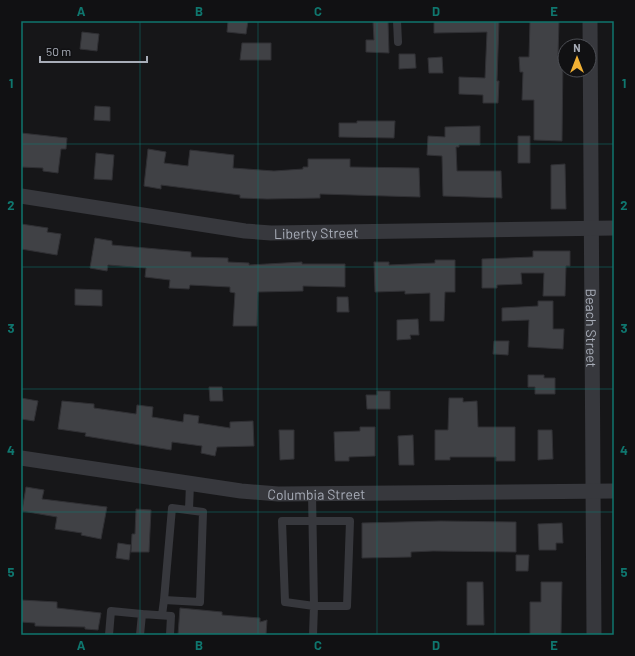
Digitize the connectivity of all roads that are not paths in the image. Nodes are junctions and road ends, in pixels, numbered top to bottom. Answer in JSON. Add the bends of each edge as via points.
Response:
{"nodes":[{"id":1,"x":397,"y":21,"type":"edge"},
{"id":2,"x":590,"y":21,"type":"edge"},
{"id":3,"x":398,"y":42,"type":"dead end"},
{"id":4,"x":21,"y":196,"type":"edge"},
{"id":5,"x":592,"y":228,"type":"junction"},
{"id":6,"x":614,"y":228,"type":"edge"},
{"id":7,"x":21,"y":458,"type":"edge"},
{"id":8,"x":190,"y":483,"type":"junction"},
{"id":9,"x":594,"y":491,"type":"junction"},
{"id":10,"x":614,"y":491,"type":"edge"},
{"id":11,"x":312,"y":494,"type":"junction"},
{"id":12,"x":189,"y":510,"type":"junction"},
{"id":13,"x":313,"y":521,"type":"junction"},
{"id":14,"x":164,"y":600,"type":"junction"},
{"id":15,"x":314,"y":606,"type":"junction"},
{"id":16,"x":142,"y":614,"type":"junction"},
{"id":17,"x":162,"y":616,"type":"junction"},
{"id":18,"x":109,"y":635,"type":"edge"},
{"id":19,"x":140,"y":635,"type":"edge"},
{"id":20,"x":170,"y":635,"type":"edge"},
{"id":21,"x":313,"y":635,"type":"edge"},
{"id":22,"x":594,"y":635,"type":"edge"}],
"edges":[{"from":1,"to":3,"type":"lane"},
{"from":2,"to":5,"type":"street","name":"Beach Street"},
{"from":4,"to":5,"type":"street","name":"Liberty Street","via":[[271,233]]},
{"from":5,"to":6,"type":"street","name":"Liberty Street"},
{"from":5,"to":9,"type":"street","name":"Beach Street"},
{"from":7,"to":8,"type":"street","name":"Columbia Street"},
{"from":8,"to":11,"type":"street","name":"Columbia Street","via":[[241,491]]},
{"from":8,"to":12,"type":"lane"},
{"from":9,"to":10,"type":"street","name":"Columbia Street"},
{"from":9,"to":11,"type":"street","name":"Columbia Street"},
{"from":9,"to":22,"type":"street","name":"Beach Street"},
{"from":11,"to":13,"type":"lane"},
{"from":12,"to":14,"type":"lane","via":[[172,508]]},
{"from":12,"to":14,"type":"lane","via":[[203,512],[200,602]]},
{"from":13,"to":15,"type":"lane"},
{"from":13,"to":15,"type":"lane","via":[[282,521],[285,602]]},
{"from":13,"to":15,"type":"lane","via":[[350,521],[347,606]]},
{"from":14,"to":17,"type":"lane"},
{"from":15,"to":21,"type":"lane"},
{"from":16,"to":17,"type":"lane"},
{"from":16,"to":18,"type":"lane","via":[[111,611]]},
{"from":16,"to":19,"type":"lane"},
{"from":17,"to":20,"type":"lane","via":[[172,616]]}]}
